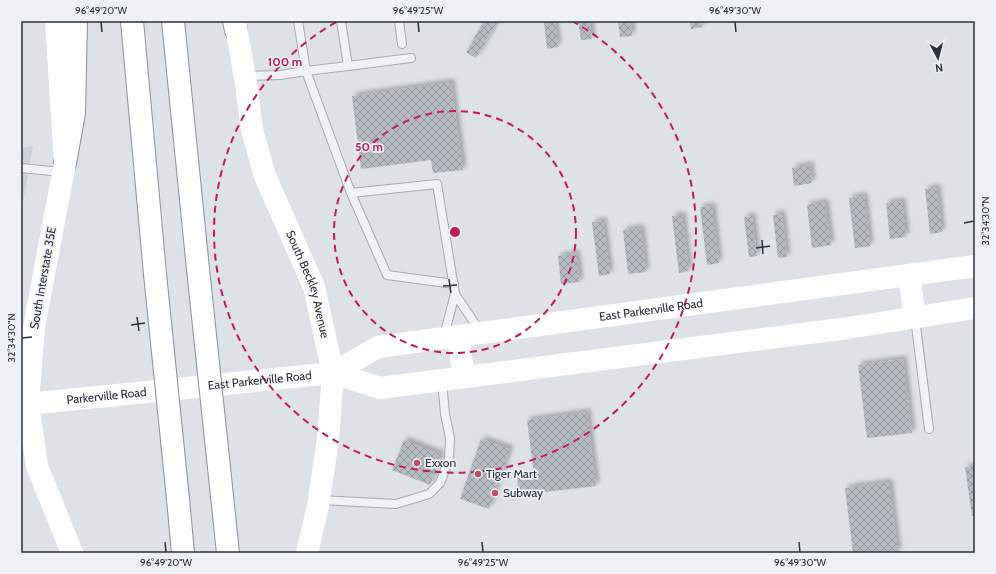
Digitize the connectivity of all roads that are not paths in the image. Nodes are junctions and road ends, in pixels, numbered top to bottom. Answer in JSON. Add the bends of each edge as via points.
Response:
{"nodes":[{"id":1,"x":56,"y":21,"type":"edge"},
{"id":2,"x":76,"y":21,"type":"edge"},
{"id":3,"x":132,"y":21,"type":"edge"},
{"id":4,"x":173,"y":21,"type":"edge"},
{"id":5,"x":298,"y":21,"type":"edge"},
{"id":6,"x":341,"y":21,"type":"edge"},
{"id":7,"x":399,"y":21,"type":"edge"},
{"id":8,"x":235,"y":24,"type":"edge"},
{"id":9,"x":402,"y":44,"type":"dead end"},
{"id":10,"x":411,"y":58,"type":"dead end"},
{"id":11,"x":348,"y":66,"type":"junction"},
{"id":12,"x":306,"y":72,"type":"junction"},
{"id":13,"x":245,"y":76,"type":"junction"},
{"id":14,"x":21,"y":168,"type":"edge"},
{"id":15,"x":64,"y":168,"type":"junction"},
{"id":16,"x":351,"y":193,"type":"junction"},
{"id":17,"x":975,"y":266,"type":"edge"},
{"id":18,"x":909,"y":275,"type":"junction"},
{"id":19,"x":454,"y":284,"type":"junction"},
{"id":20,"x":455,"y":294,"type":"junction"},
{"id":21,"x":975,"y":308,"type":"edge"},
{"id":22,"x":915,"y":318,"type":"junction"},
{"id":23,"x":482,"y":333,"type":"junction"},
{"id":24,"x":450,"y":338,"type":"junction"},
{"id":25,"x":333,"y":372,"type":"junction"},
{"id":26,"x":464,"y":377,"type":"junction"},
{"id":27,"x":442,"y":380,"type":"junction"},
{"id":28,"x":186,"y":387,"type":"joint"},
{"id":29,"x":28,"y":404,"type":"junction"},
{"id":30,"x":929,"y":429,"type":"dead end"},
{"id":31,"x":319,"y":500,"type":"junction"},
{"id":32,"x":72,"y":553,"type":"edge"},
{"id":33,"x":183,"y":553,"type":"edge"},
{"id":34,"x":228,"y":553,"type":"edge"},
{"id":35,"x":307,"y":553,"type":"edge"}],
"edges":[{"from":1,"to":15,"type":"main road","name":"South Interstate 35E"},
{"from":2,"to":15,"type":"main road","via":[[74,113]]},
{"from":3,"to":33,"type":"main road","bridge":true},
{"from":4,"to":34,"type":"main road","bridge":true},
{"from":5,"to":12,"type":"lane"},
{"from":6,"to":11,"type":"lane"},
{"from":7,"to":9,"type":"lane"},
{"from":8,"to":13,"type":"main road","name":"South Beckley Avenue"},
{"from":10,"to":11,"type":"lane"},
{"from":11,"to":12,"type":"lane"},
{"from":12,"to":13,"type":"lane"},
{"from":12,"to":16,"type":"lane"},
{"from":13,"to":25,"type":"main road","name":"South Beckley Avenue","via":[[252,130],[265,176],[314,288]]},
{"from":14,"to":15,"type":"lane"},
{"from":15,"to":29,"type":"main road","name":"South Interstate 35E","via":[[34,327]]},
{"from":16,"to":19,"type":"lane","via":[[387,275]]},
{"from":16,"to":19,"type":"lane","via":[[437,184]]},
{"from":17,"to":18,"type":"main road","name":"East Parkerville Road"},
{"from":18,"to":22,"type":"main road"},
{"from":18,"to":23,"type":"main road","name":"East Parkerville Road"},
{"from":19,"to":20,"type":"lane"},
{"from":20,"to":23,"type":"lane"},
{"from":20,"to":24,"type":"lane"},
{"from":21,"to":22,"type":"main road","name":"East Parkerville Road"},
{"from":22,"to":26,"type":"main road","name":"East Parkerville Road"},
{"from":22,"to":30,"type":"lane"},
{"from":23,"to":24,"type":"main road","name":"East Parkerville Road"},
{"from":24,"to":25,"type":"main road","name":"East Parkerville Road","via":[[378,347]]},
{"from":24,"to":26,"type":"main road"},
{"from":25,"to":27,"type":"main road","name":"East Parkerville Road","via":[[380,388]]},
{"from":25,"to":28,"type":"main road","name":"East Parkerville Road"},
{"from":25,"to":31,"type":"main road","name":"South Beckley Avenue","via":[[328,439]]},
{"from":26,"to":27,"type":"main road","name":"East Parkerville Road"},
{"from":27,"to":31,"type":"lane","via":[[450,438],[449,460],[440,483],[429,494],[396,504]]},
{"from":28,"to":29,"type":"main road","name":"Parkerville Road"},
{"from":29,"to":32,"type":"main road","name":"South Interstate 35E","via":[[37,466]]},
{"from":31,"to":35,"type":"main road","name":"South Beckley Avenue"}]}
